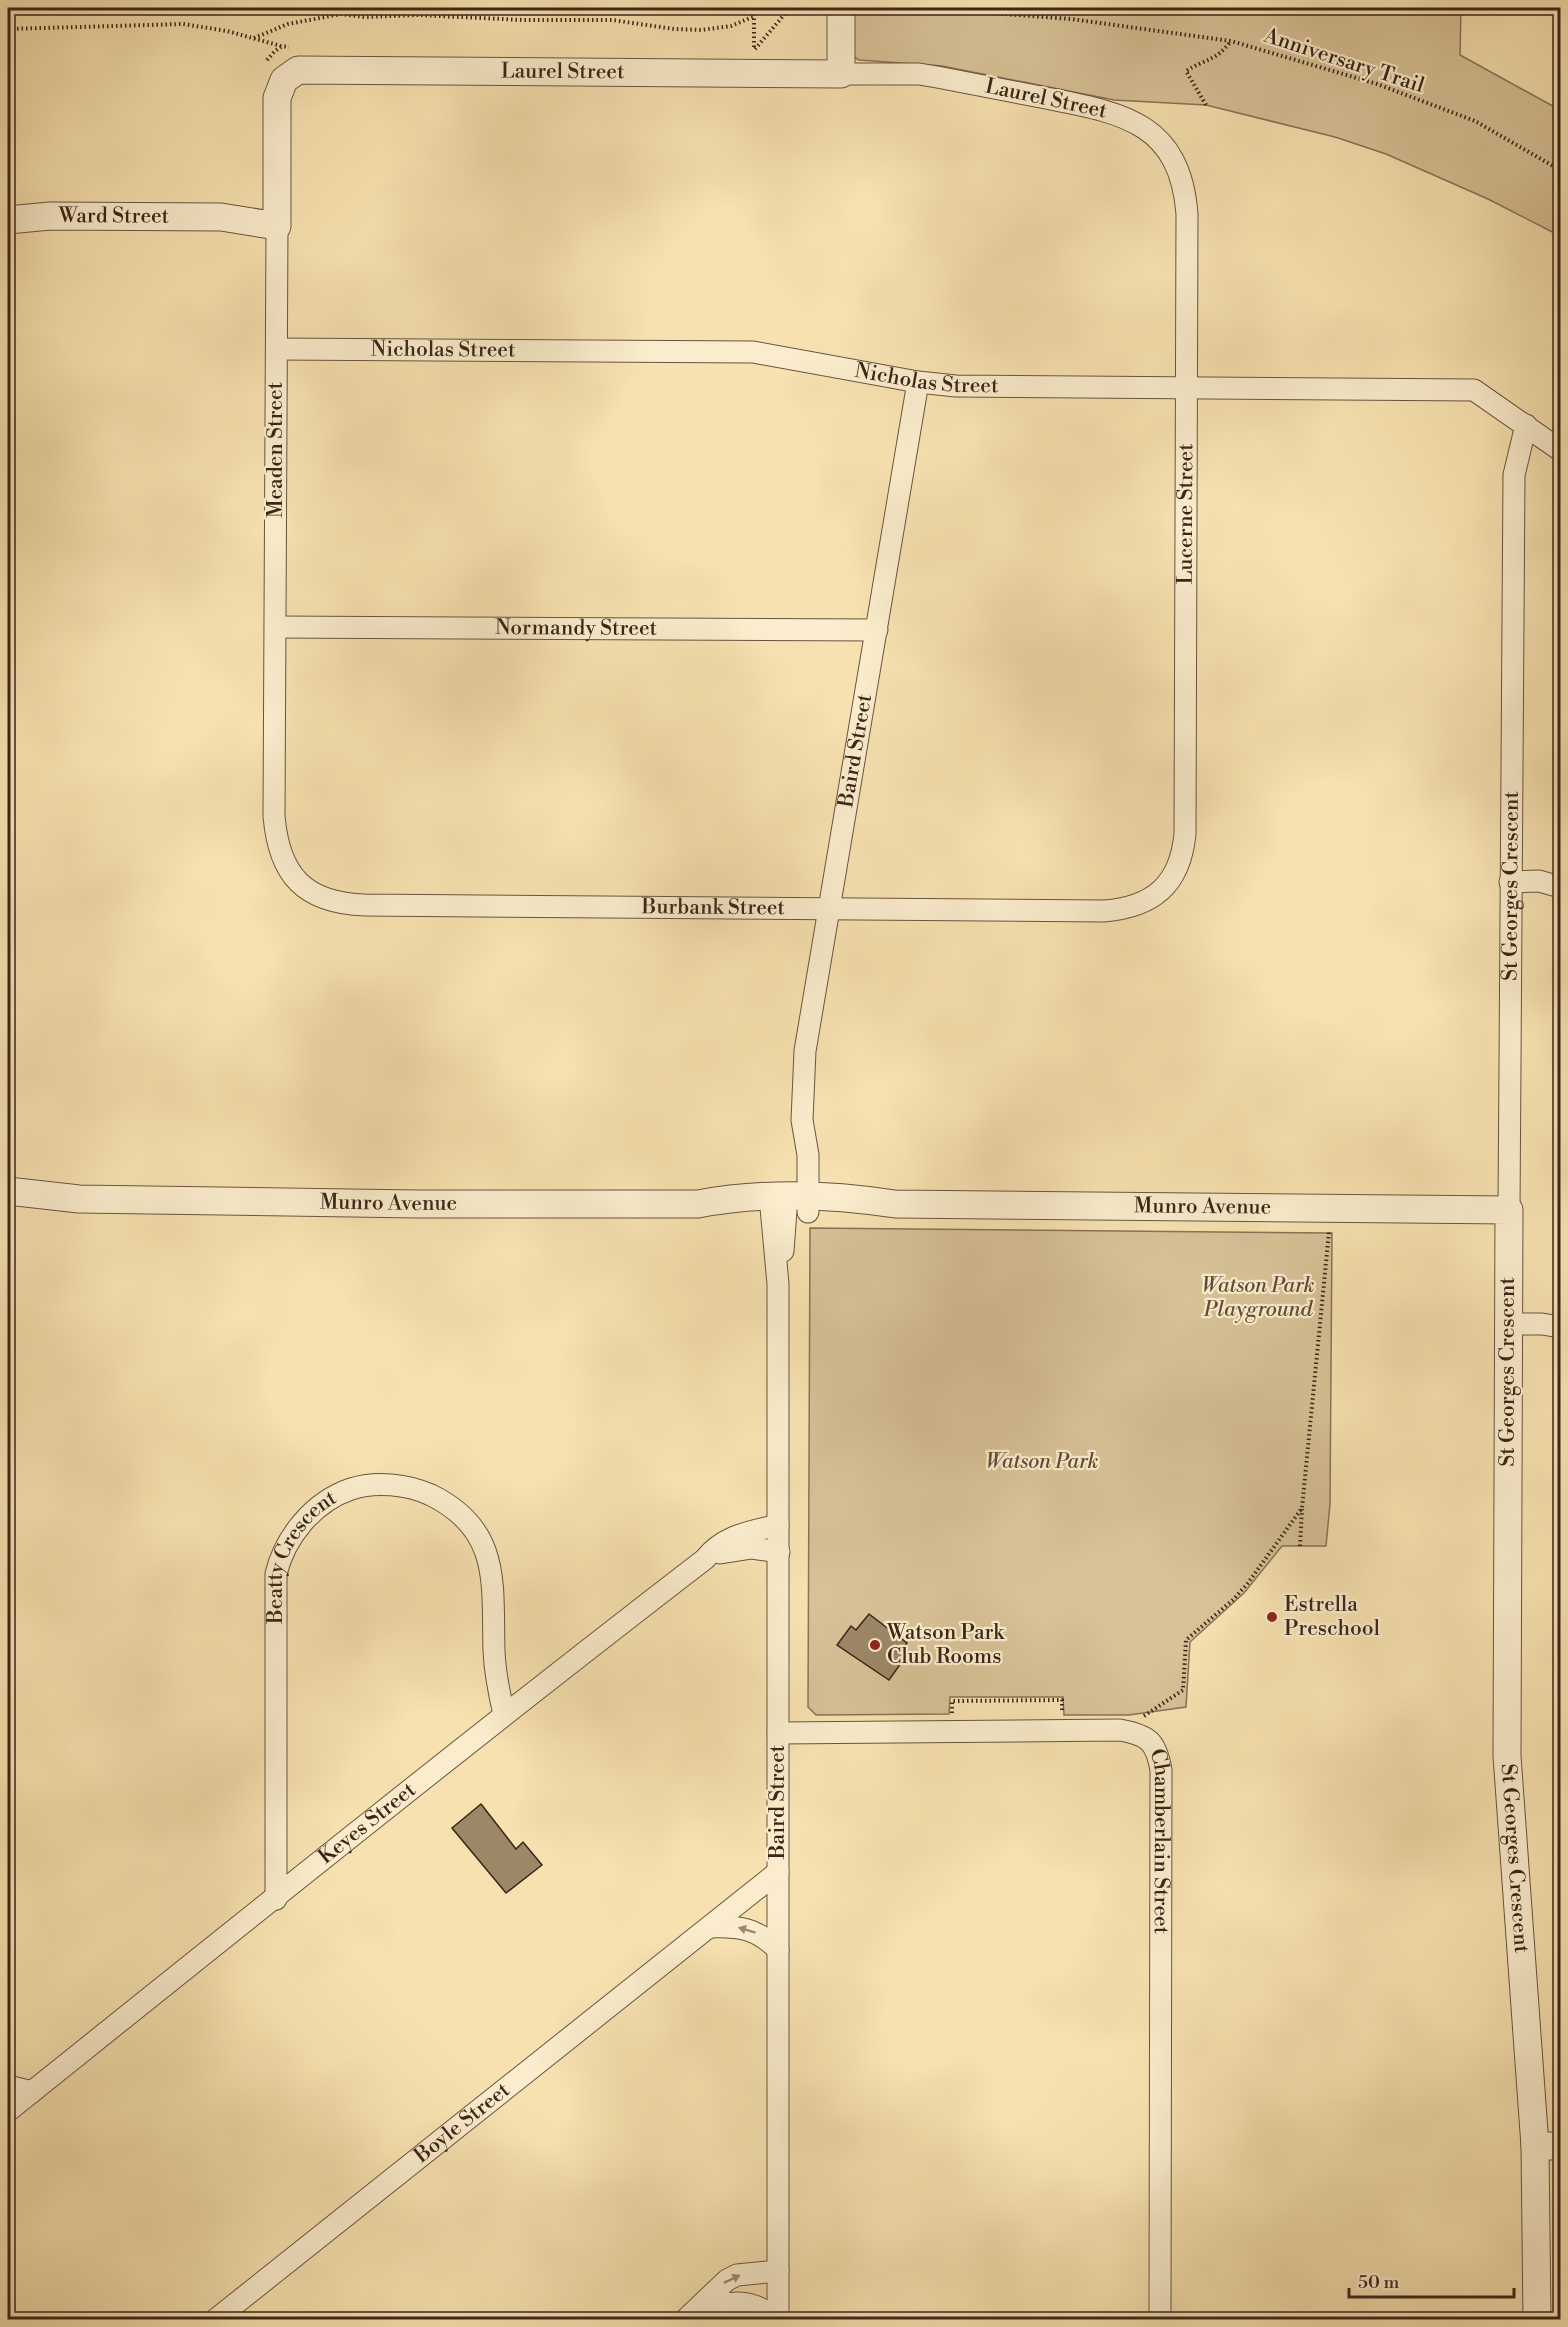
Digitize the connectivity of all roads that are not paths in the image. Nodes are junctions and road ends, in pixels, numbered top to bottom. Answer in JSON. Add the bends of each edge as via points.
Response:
{"nodes":[{"id":1,"x":828,"y":8,"type":"edge"},
{"id":2,"x":842,"y":8,"type":"edge"},
{"id":3,"x":298,"y":70,"type":"joint"},
{"id":4,"x":834,"y":74,"type":"junction"},
{"id":5,"x":1166,"y":151,"type":"joint"},
{"id":6,"x":277,"y":217,"type":"junction"},
{"id":7,"x":8,"y":220,"type":"edge"},
{"id":8,"x":276,"y":349,"type":"junction"},
{"id":9,"x":918,"y":382,"type":"junction"},
{"id":10,"x":1187,"y":387,"type":"junction"},
{"id":11,"x":1526,"y":425,"type":"junction"},
{"id":12,"x":1560,"y":450,"type":"edge"},
{"id":13,"x":276,"y":627,"type":"junction"},
{"id":14,"x":877,"y":630,"type":"junction"},
{"id":15,"x":276,"y":838,"type":"joint"},
{"id":16,"x":1172,"y":878,"type":"joint"},
{"id":17,"x":1510,"y":882,"type":"junction"},
{"id":18,"x":1560,"y":886,"type":"edge"},
{"id":19,"x":830,"y":909,"type":"junction"},
{"id":20,"x":8,"y":1191,"type":"edge"},
{"id":21,"x":79,"y":1199,"type":"junction"},
{"id":22,"x":790,"y":1205,"type":"junction"},
{"id":23,"x":8,"y":1207,"type":"edge"},
{"id":24,"x":1509,"y":1210,"type":"junction"},
{"id":25,"x":1508,"y":1324,"type":"junction"},
{"id":26,"x":1560,"y":1327,"type":"edge"},
{"id":27,"x":778,"y":1525,"type":"junction"},
{"id":28,"x":778,"y":1552,"type":"junction"},
{"id":29,"x":705,"y":1559,"type":"junction"},
{"id":30,"x":504,"y":1714,"type":"junction"},
{"id":31,"x":778,"y":1733,"type":"junction"},
{"id":32,"x":778,"y":1872,"type":"junction"},
{"id":33,"x":276,"y":1899,"type":"junction"},
{"id":34,"x":710,"y":1927,"type":"junction"},
{"id":35,"x":778,"y":1950,"type":"junction"},
{"id":36,"x":8,"y":2086,"type":"edge"},
{"id":37,"x":32,"y":2092,"type":"junction"},
{"id":38,"x":8,"y":2111,"type":"edge"},
{"id":39,"x":1548,"y":2146,"type":"edge"},
{"id":40,"x":778,"y":2271,"type":"junction"},
{"id":41,"x":691,"y":2315,"type":"edge"},
{"id":42,"x":215,"y":2319,"type":"edge"},
{"id":43,"x":777,"y":2319,"type":"edge"},
{"id":44,"x":1160,"y":2319,"type":"edge"},
{"id":45,"x":1537,"y":2319,"type":"edge"}],
"edges":[{"from":1,"to":4,"type":"street"},
{"from":2,"to":4,"type":"street"},
{"from":3,"to":4,"type":"street","name":"Laurel Street"},
{"from":3,"to":6,"type":"street","name":"Meaden Street","via":[[284,80],[277,98]]},
{"from":4,"to":5,"type":"street","name":"Laurel Street","via":[[919,74],[1102,109],[1129,119]]},
{"from":5,"to":10,"type":"street","name":"Lucerne Street","via":[[1178,168],[1186,197]]},
{"from":6,"to":7,"type":"street","name":"Ward Street","via":[[50,216]]},
{"from":6,"to":8,"type":"street","name":"Meaden Street"},
{"from":8,"to":9,"type":"street","name":"Nicholas Street","via":[[753,352]]},
{"from":8,"to":13,"type":"street","name":"Meaden Street"},
{"from":9,"to":10,"type":"street","name":"Nicholas Street"},
{"from":9,"to":14,"type":"street","name":"Baird Street"},
{"from":10,"to":11,"type":"street","name":"Nicholas Street","via":[[1474,390]]},
{"from":10,"to":16,"type":"street","name":"Lucerne Street","via":[[1185,834],[1184,852]]},
{"from":11,"to":12,"type":"street","name":"Nicholas Street"},
{"from":11,"to":17,"type":"street","name":"St Georges Crescent","via":[[1514,475]]},
{"from":13,"to":14,"type":"street","name":"Normandy Street"},
{"from":13,"to":15,"type":"street","name":"Meaden Street"},
{"from":14,"to":19,"type":"street","name":"Baird Street"},
{"from":15,"to":19,"type":"street","name":"Burbank Street","via":[[286,865],[299,882],[311,893],[344,905]]},
{"from":16,"to":19,"type":"street","name":"Burbank Street","via":[[1149,900],[1123,909]]},
{"from":17,"to":18,"type":"street","via":[[1539,880]]},
{"from":17,"to":24,"type":"street","name":"St Georges Crescent"},
{"from":19,"to":22,"type":"street","name":"Baird Street","via":[[805,1051]]},
{"from":20,"to":21,"type":"street","name":"Munro Avenue"},
{"from":21,"to":22,"type":"street","name":"Munro Avenue","via":[[698,1204],[734,1197]]},
{"from":21,"to":23,"type":"street","name":"Munro Avenue"},
{"from":22,"to":24,"type":"street","name":"Munro Avenue","via":[[852,1198],[895,1204]]},
{"from":22,"to":27,"type":"street","name":"Baird Street","via":[[778,1284]]},
{"from":24,"to":25,"type":"street","name":"St Georges Crescent"},
{"from":25,"to":26,"type":"street"},
{"from":25,"to":39,"type":"street","name":"St Georges Crescent","via":[[1507,1756]]},
{"from":27,"to":28,"type":"street","name":"Baird Street"},
{"from":27,"to":29,"type":"street","name":"Keyes Street","via":[[722,1542]]},
{"from":28,"to":29,"type":"street","name":"Keyes Street","via":[[738,1549]]},
{"from":28,"to":31,"type":"street","name":"Baird Street"},
{"from":29,"to":30,"type":"street","name":"Keyes Street"},
{"from":30,"to":33,"type":"street","name":"Keyes Street"},
{"from":30,"to":33,"type":"street","name":"Beatty Crescent","via":[[496,1678],[492,1572],[488,1554],[470,1524],[441,1500],[408,1487],[364,1486],[321,1504],[286,1544],[276,1574]]},
{"from":31,"to":32,"type":"street","name":"Baird Street"},
{"from":31,"to":44,"type":"street","name":"Chamberlain Street","via":[[1120,1730],[1150,1740],[1161,1770]]},
{"from":32,"to":34,"type":"street","name":"Boyle Street"},
{"from":32,"to":35,"type":"street","name":"Baird Street"},
{"from":33,"to":37,"type":"street","name":"Keyes Street"},
{"from":35,"to":34,"type":"street","one_way":true,"via":[[753,1931],[734,1926]]},
{"from":34,"to":42,"type":"street","name":"Boyle Street"},
{"from":35,"to":40,"type":"street","name":"Baird Street"},
{"from":36,"to":37,"type":"street"},
{"from":37,"to":38,"type":"street","name":"Keyes Street"},
{"from":39,"to":45,"type":"street","name":"St Georges Crescent"},
{"from":41,"to":40,"type":"street","one_way":true,"via":[[716,2289],[737,2275]]},
{"from":40,"to":43,"type":"street","name":"Baird Street"},
{"from":41,"to":43,"type":"street","via":[[716,2305],[748,2304]]}]}
